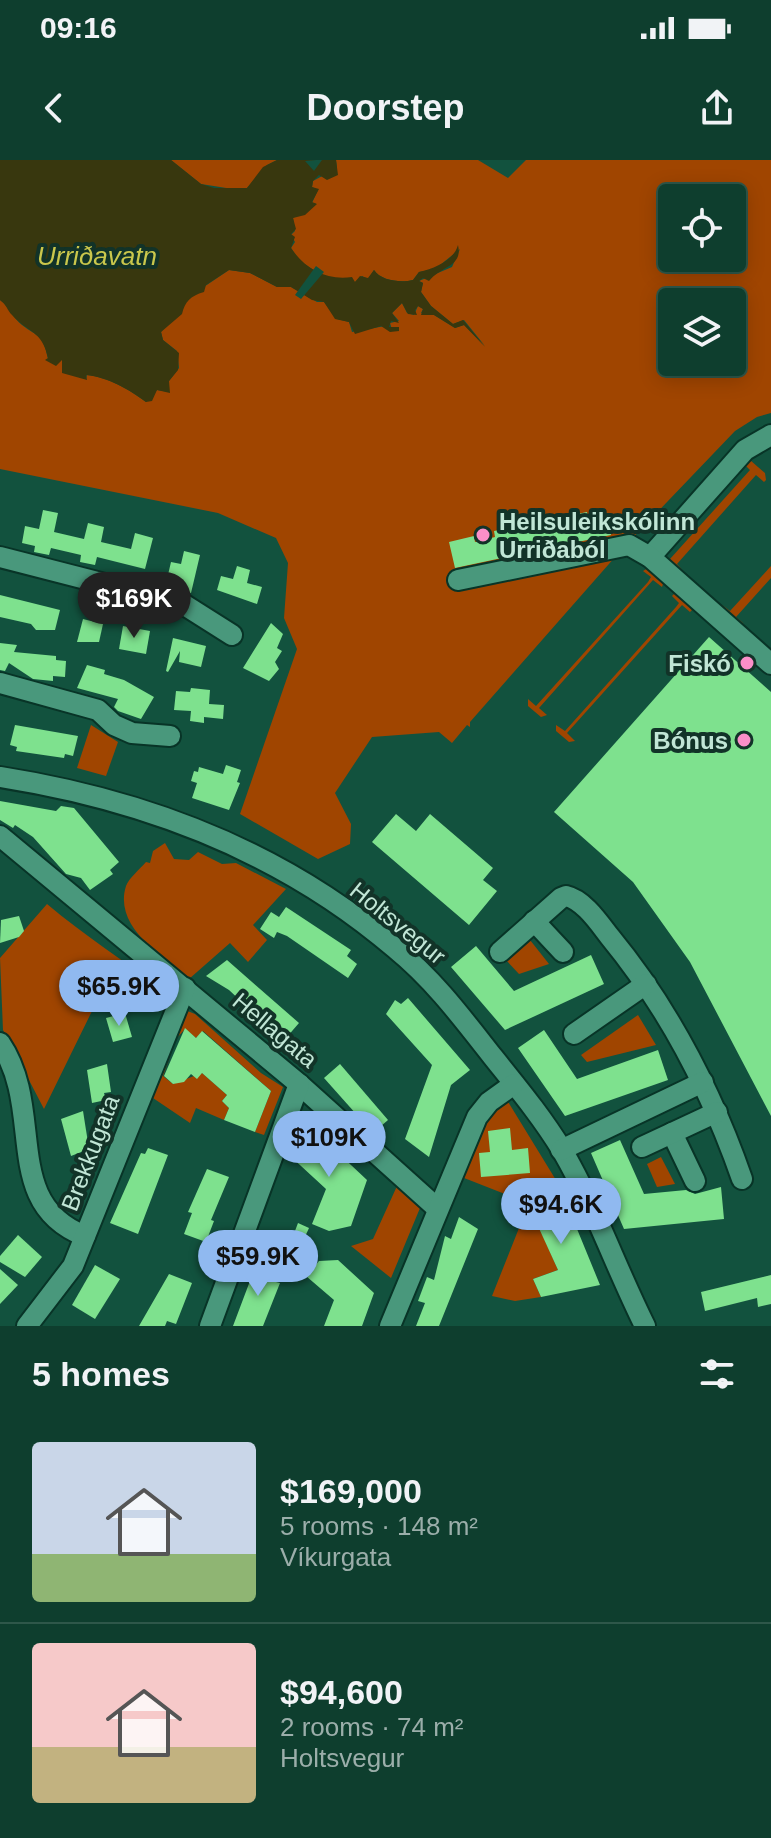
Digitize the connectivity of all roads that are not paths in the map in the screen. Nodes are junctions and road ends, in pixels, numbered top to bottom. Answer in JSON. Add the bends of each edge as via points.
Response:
{"nodes":[{"id":1,"x":771,"y":435,"type":"edge"},
{"id":2,"x":0,"y":557,"type":"edge"},
{"id":3,"x":650,"y":557,"type":"junction"},
{"id":4,"x":458,"y":580,"type":"dead end"},
{"id":5,"x":232,"y":635,"type":"dead end"},
{"id":6,"x":771,"y":664,"type":"edge"},
{"id":7,"x":0,"y":683,"type":"edge"},
{"id":8,"x":170,"y":736,"type":"dead end"},
{"id":9,"x":0,"y":777,"type":"edge"},
{"id":10,"x":0,"y":836,"type":"edge"},
{"id":11,"x":534,"y":921,"type":"junction"},
{"id":12,"x":500,"y":952,"type":"dead end"},
{"id":13,"x":563,"y":952,"type":"dead end"},
{"id":14,"x":646,"y":984,"type":"junction"},
{"id":15,"x":185,"y":988,"type":"junction"},
{"id":16,"x":574,"y":1034,"type":"dead end"},
{"id":17,"x":0,"y":1043,"type":"edge"},
{"id":18,"x":703,"y":1082,"type":"junction"},
{"id":19,"x":299,"y":1084,"type":"junction"},
{"id":20,"x":514,"y":1084,"type":"junction"},
{"id":21,"x":717,"y":1112,"type":"junction"},
{"id":22,"x":672,"y":1133,"type":"junction"},
{"id":23,"x":642,"y":1147,"type":"dead end"},
{"id":24,"x":561,"y":1150,"type":"junction"},
{"id":25,"x":742,"y":1179,"type":"dead end"},
{"id":26,"x":695,"y":1181,"type":"dead end"},
{"id":27,"x":438,"y":1209,"type":"junction"},
{"id":28,"x":85,"y":1236,"type":"junction"},
{"id":29,"x":27,"y":1326,"type":"edge"},
{"id":30,"x":210,"y":1326,"type":"edge"},
{"id":31,"x":390,"y":1326,"type":"edge"},
{"id":32,"x":645,"y":1326,"type":"edge"}],
"edges":[{"from":1,"to":3,"type":"street","via":[[745,450]]},
{"from":2,"to":5,"type":"street","via":[[183,604]]},
{"from":3,"to":4,"type":"street","via":[[629,545]]},
{"from":3,"to":6,"type":"street"},
{"from":7,"to":8,"type":"street","via":[[98,710],[132,733]]},
{"from":9,"to":20,"type":"street","name":"Holtsvegur","via":[[130,804],[187,823],[271,864],[398,950],[443,995]]},
{"from":10,"to":15,"type":"street","name":"Hellagata"},
{"from":11,"to":12,"type":"street"},
{"from":11,"to":13,"type":"street"},
{"from":11,"to":14,"type":"street","via":[[561,898],[572,897]]},
{"from":14,"to":16,"type":"street"},
{"from":14,"to":18,"type":"street"},
{"from":15,"to":19,"type":"street","name":"Hellagata"},
{"from":15,"to":28,"type":"street","name":"Brekkugata"},
{"from":17,"to":28,"type":"street","via":[[21,1090],[32,1192],[54,1221]]},
{"from":18,"to":21,"type":"street"},
{"from":18,"to":24,"type":"street"},
{"from":19,"to":27,"type":"street","name":"Hellagata"},
{"from":19,"to":30,"type":"street"},
{"from":20,"to":24,"type":"street","name":"Holtsvegur"},
{"from":20,"to":27,"type":"street","via":[[477,1117]]},
{"from":21,"to":22,"type":"street"},
{"from":21,"to":25,"type":"street"},
{"from":22,"to":23,"type":"street"},
{"from":22,"to":26,"type":"street"},
{"from":24,"to":32,"type":"street","name":"Holtsvegur","via":[[609,1241]]},
{"from":27,"to":31,"type":"street"},
{"from":28,"to":29,"type":"street","name":"Brekkugata","via":[[61,1286]]}]}
